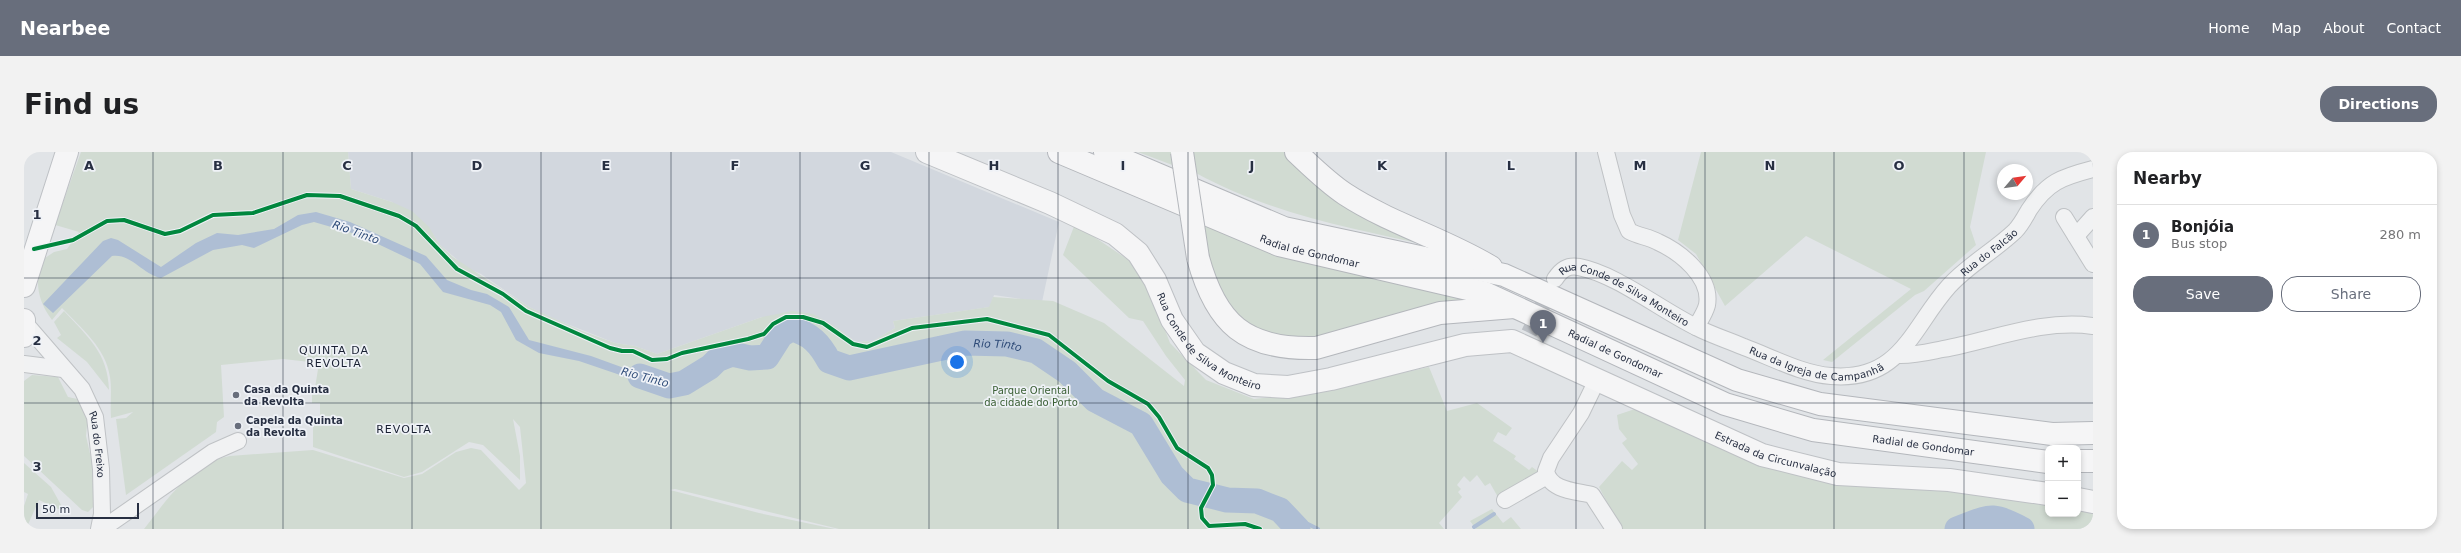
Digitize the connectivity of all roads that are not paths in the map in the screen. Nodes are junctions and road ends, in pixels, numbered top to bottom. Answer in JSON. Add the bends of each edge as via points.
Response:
{"nodes":[{"id":1,"x":66,"y":152,"type":"edge"},
{"id":2,"x":927,"y":152,"type":"edge"},
{"id":3,"x":1059,"y":152,"type":"edge"},
{"id":4,"x":1105,"y":152,"type":"edge"},
{"id":5,"x":1182,"y":152,"type":"edge"},
{"id":6,"x":1296,"y":152,"type":"edge"},
{"id":7,"x":1606,"y":152,"type":"edge"},
{"id":8,"x":2093,"y":169,"type":"edge"},
{"id":9,"x":2064,"y":217,"type":"dead end"},
{"id":10,"x":2093,"y":217,"type":"edge"},
{"id":11,"x":2076,"y":236,"type":"junction"},
{"id":12,"x":2093,"y":264,"type":"edge"},
{"id":13,"x":1504,"y":275,"type":"junction"},
{"id":14,"x":1555,"y":279,"type":"tunnel mouth"},
{"id":15,"x":24,"y":286,"type":"edge"},
{"id":16,"x":1514,"y":307,"type":"junction"},
{"id":17,"x":24,"y":321,"type":"edge"},
{"id":18,"x":2093,"y":326,"type":"edge"},
{"id":19,"x":1696,"y":327,"type":"junction"},
{"id":20,"x":24,"y":336,"type":"edge"},
{"id":21,"x":1526,"y":339,"type":"joint"},
{"id":22,"x":1897,"y":355,"type":"junction"},
{"id":23,"x":24,"y":364,"type":"edge"},
{"id":24,"x":64,"y":368,"type":"junction"},
{"id":25,"x":1597,"y":380,"type":"junction"},
{"id":26,"x":2093,"y":433,"type":"edge"},
{"id":27,"x":238,"y":441,"type":"dead end"},
{"id":28,"x":2081,"y":461,"type":"edge"},
{"id":29,"x":2093,"y":461,"type":"edge"},
{"id":30,"x":2045,"y":462,"type":"edge"},
{"id":31,"x":1547,"y":476,"type":"junction"},
{"id":32,"x":2045,"y":494,"type":"edge"},
{"id":33,"x":1505,"y":500,"type":"dead end"},
{"id":34,"x":2081,"y":500,"type":"edge"},
{"id":35,"x":2093,"y":502,"type":"edge"},
{"id":36,"x":100,"y":529,"type":"edge"},
{"id":37,"x":1614,"y":529,"type":"edge"}],
"edges":[{"from":1,"to":15,"type":"main road"},
{"from":2,"to":21,"type":"main road","name":"Rua Conde de Silva Monteiro","via":[[1050,203],[1115,234],[1138,253],[1155,280],[1172,320],[1195,353],[1224,373],[1254,385],[1288,387],[1331,379],[1465,345]]},
{"from":3,"to":16,"type":"main road","name":"Radial de Gondomar","via":[[1279,245],[1485,293]]},
{"from":4,"to":13,"type":"main road","name":"Radial de Gondomar","via":[[1284,228]]},
{"from":5,"to":16,"type":"main road","bridge":true,"via":[[1198,258],[1212,299],[1235,328],[1251,338],[1294,349],[1316,348],[1440,313]]},
{"from":6,"to":13,"type":"main road","via":[[1316,172],[1345,194],[1378,213],[1472,256]]},
{"from":7,"to":19,"type":"street","via":[[1622,216],[1629,230],[1669,247],[1701,278],[1707,305]]},
{"from":8,"to":22,"type":"street","name":"Rua do Falcão","via":[[2062,177],[2046,189],[2015,231],[1948,287],[1911,340]]},
{"from":9,"to":11,"type":"street"},
{"from":10,"to":11,"type":"street"},
{"from":11,"to":12,"type":"street"},
{"from":13,"to":26,"type":"main road","name":"Radial de Gondomar","via":[[1738,380],[1820,404],[2052,434]]},
{"from":14,"to":19,"type":"street","name":"Rua Conde de Silva Monteiro","via":[[1566,268],[1572,266],[1585,269],[1650,300]]},
{"from":16,"to":30,"type":"main road","name":"Radial de Gondomar","via":[[1725,404],[1813,430]]},
{"from":17,"to":20,"type":"main road"},
{"from":17,"to":24,"type":"street","name":"Rua do Freixo"},
{"from":18,"to":22,"type":"street","name":"Rua da Igreja de Campanhã","via":[[2036,326],[1946,349],[1916,355]]},
{"from":19,"to":22,"type":"street","name":"Rua da Igreja de Campanhã","via":[[1774,358],[1829,376],[1856,376]]},
{"from":21,"to":25,"type":"main road","name":"Estrada da Circunvalação"},
{"from":23,"to":24,"type":"street"},
{"from":24,"to":36,"type":"street","name":"Rua do Freixo","via":[[82,389],[95,417],[101,469]]},
{"from":25,"to":31,"type":"street","via":[[1581,413],[1546,467]]},
{"from":25,"to":32,"type":"main road","name":"Estrada da Circunvalação","via":[[1762,455],[1816,470],[1857,477],[1949,480]]},
{"from":27,"to":36,"type":"street","via":[[213,452]]},
{"from":28,"to":29,"type":"main road"},
{"from":31,"to":33,"type":"street"},
{"from":31,"to":37,"type":"street","via":[[1556,485],[1568,491],[1592,495]]},
{"from":34,"to":35,"type":"main road"}]}
